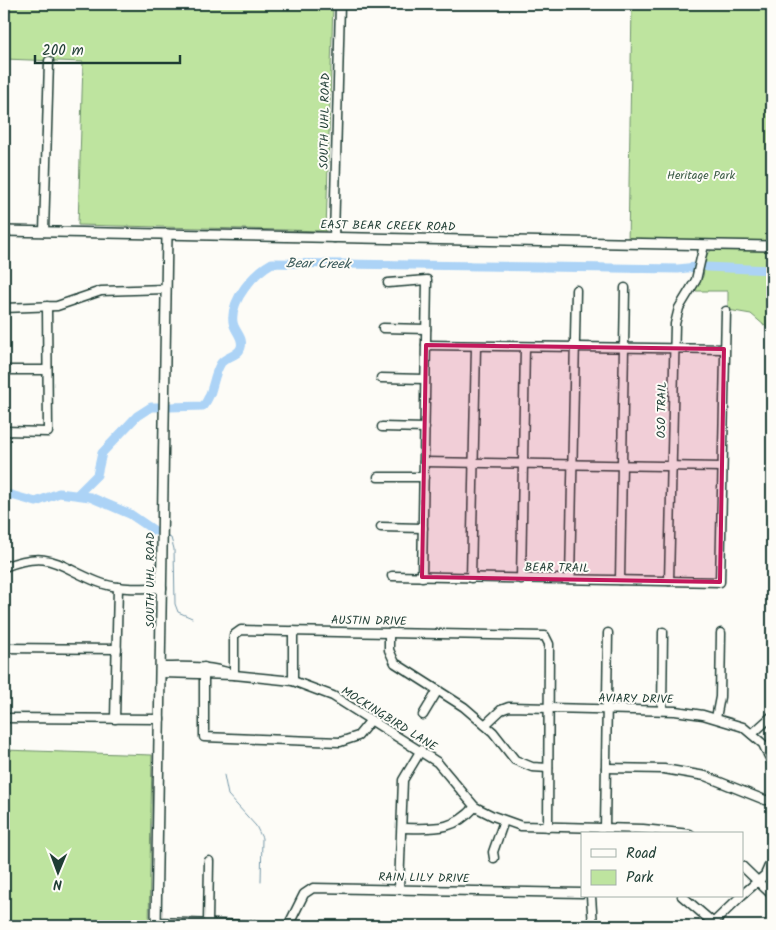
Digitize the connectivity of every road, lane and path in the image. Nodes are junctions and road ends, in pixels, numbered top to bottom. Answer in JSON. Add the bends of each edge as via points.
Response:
{"nodes":[{"id":1,"x":340,"y":4,"type":"edge"},
{"id":2,"x":49,"y":61,"type":"dead end"},
{"id":3,"x":4,"y":231,"type":"edge"},
{"id":4,"x":44,"y":232,"type":"junction"},
{"id":5,"x":167,"y":234,"type":"junction"},
{"id":6,"x":334,"y":238,"type":"junction"},
{"id":7,"x":704,"y":245,"type":"junction"},
{"id":8,"x":772,"y":246,"type":"edge"},
{"id":9,"x":388,"y":283,"type":"dead end"},
{"id":10,"x":625,"y":288,"type":"dead end"},
{"id":11,"x":166,"y":289,"type":"junction"},
{"id":12,"x":576,"y":290,"type":"dead end"},
{"id":13,"x":47,"y":306,"type":"junction"},
{"id":14,"x":4,"y":308,"type":"edge"},
{"id":15,"x":726,"y":311,"type":"dead end"},
{"id":16,"x":382,"y":328,"type":"dead end"},
{"id":17,"x":426,"y":329,"type":"junction"},
{"id":18,"x":426,"y":345,"type":"junction"},
{"id":19,"x":476,"y":347,"type":"junction"},
{"id":20,"x":525,"y":347,"type":"junction"},
{"id":21,"x":575,"y":348,"type":"junction"},
{"id":22,"x":624,"y":348,"type":"junction"},
{"id":23,"x":674,"y":349,"type":"junction"},
{"id":24,"x":724,"y":350,"type":"junction"},
{"id":25,"x":4,"y":370,"type":"edge"},
{"id":26,"x":48,"y":370,"type":"junction"},
{"id":27,"x":381,"y":378,"type":"dead end"},
{"id":28,"x":425,"y":379,"type":"junction"},
{"id":29,"x":382,"y":427,"type":"dead end"},
{"id":30,"x":425,"y":428,"type":"junction"},
{"id":31,"x":4,"y":431,"type":"edge"},
{"id":32,"x":424,"y":462,"type":"junction"},
{"id":33,"x":473,"y":462,"type":"junction"},
{"id":34,"x":523,"y":463,"type":"junction"},
{"id":35,"x":573,"y":464,"type":"junction"},
{"id":36,"x":622,"y":465,"type":"junction"},
{"id":37,"x":672,"y":466,"type":"junction"},
{"id":38,"x":722,"y":467,"type":"junction"},
{"id":39,"x":378,"y":477,"type":"dead end"},
{"id":40,"x":424,"y":477,"type":"junction"},
{"id":41,"x":382,"y":527,"type":"dead end"},
{"id":42,"x":423,"y":528,"type":"junction"},
{"id":43,"x":4,"y":567,"type":"edge"},
{"id":44,"x":392,"y":576,"type":"dead end"},
{"id":45,"x":422,"y":577,"type":"junction"},
{"id":46,"x":471,"y":578,"type":"junction"},
{"id":47,"x":521,"y":579,"type":"junction"},
{"id":48,"x":570,"y":579,"type":"junction"},
{"id":49,"x":620,"y":580,"type":"junction"},
{"id":50,"x":669,"y":581,"type":"junction"},
{"id":51,"x":118,"y":587,"type":"junction"},
{"id":52,"x":162,"y":588,"type":"junction"},
{"id":53,"x":293,"y":631,"type":"junction"},
{"id":54,"x":663,"y":632,"type":"dead end"},
{"id":55,"x":389,"y":633,"type":"junction"},
{"id":56,"x":608,"y":633,"type":"dead end"},
{"id":57,"x":721,"y":633,"type":"dead end"},
{"id":58,"x":4,"y":648,"type":"edge"},
{"id":59,"x":117,"y":649,"type":"junction"},
{"id":60,"x":161,"y":670,"type":"junction"},
{"id":61,"x":204,"y":671,"type":"junction"},
{"id":62,"x":234,"y":675,"type":"junction"},
{"id":63,"x":293,"y":681,"type":"junction"},
{"id":64,"x":438,"y":690,"type":"junction"},
{"id":65,"x":549,"y":709,"type":"junction"},
{"id":66,"x":607,"y":709,"type":"junction"},
{"id":67,"x":662,"y":710,"type":"junction"},
{"id":68,"x":423,"y":715,"type":"dead end"},
{"id":69,"x":772,"y":716,"type":"edge"},
{"id":70,"x":4,"y":718,"type":"edge"},
{"id":71,"x":716,"y":718,"type":"junction"},
{"id":72,"x":115,"y":719,"type":"junction"},
{"id":73,"x":160,"y":719,"type":"junction"},
{"id":74,"x":372,"y":720,"type":"junction"},
{"id":75,"x":486,"y":725,"type":"junction"},
{"id":76,"x":752,"y":734,"type":"junction"},
{"id":77,"x":421,"y":750,"type":"junction"},
{"id":78,"x":772,"y":763,"type":"edge"},
{"id":79,"x":548,"y":768,"type":"junction"},
{"id":80,"x":606,"y":768,"type":"junction"},
{"id":81,"x":772,"y":800,"type":"edge"},
{"id":82,"x":475,"y":807,"type":"junction"},
{"id":83,"x":504,"y":821,"type":"junction"},
{"id":84,"x":548,"y":827,"type":"junction"},
{"id":85,"x":402,"y":828,"type":"junction"},
{"id":86,"x":605,"y":828,"type":"junction"},
{"id":87,"x":662,"y":832,"type":"edge"},
{"id":88,"x":494,"y":858,"type":"dead end"},
{"id":89,"x":772,"y":859,"type":"edge"},
{"id":90,"x":209,"y":861,"type":"dead end"},
{"id":91,"x":744,"y":868,"type":"edge"},
{"id":92,"x":758,"y":880,"type":"junction"},
{"id":93,"x":399,"y":888,"type":"junction"},
{"id":94,"x":581,"y":893,"type":"edge"},
{"id":95,"x":744,"y":894,"type":"edge"},
{"id":96,"x":772,"y":895,"type":"edge"},
{"id":97,"x":591,"y":898,"type":"edge"},
{"id":98,"x":684,"y":898,"type":"edge"},
{"id":99,"x":740,"y":898,"type":"edge"},
{"id":100,"x":208,"y":923,"type":"junction"},
{"id":101,"x":156,"y":924,"type":"edge"},
{"id":102,"x":713,"y":925,"type":"edge"},
{"id":103,"x":280,"y":926,"type":"edge"},
{"id":104,"x":288,"y":926,"type":"edge"},
{"id":105,"x":593,"y":926,"type":"edge"}],
"edges":[{"from":1,"to":6,"type":"street","name":"SOUTH UHL ROAD"},
{"from":2,"to":4,"type":"street"},
{"from":3,"to":4,"type":"main road","name":"EAST BEAR CREEK ROAD"},
{"from":4,"to":5,"type":"main road","name":"EAST BEAR CREEK ROAD"},
{"from":5,"to":6,"type":"main road","name":"EAST BEAR CREEK ROAD"},
{"from":5,"to":11,"type":"main road","name":"SOUTH UHL ROAD"},
{"from":6,"to":7,"type":"main road","name":"EAST BEAR CREEK ROAD"},
{"from":7,"to":8,"type":"main road","name":"EAST BEAR CREEK ROAD"},
{"from":7,"to":23,"type":"street","name":"OSO TRAIL","via":[[696,280],[679,308]]},
{"from":9,"to":17,"type":"street","via":[[428,280]]},
{"from":10,"to":22,"type":"street"},
{"from":11,"to":13,"type":"street","via":[[101,291]]},
{"from":11,"to":52,"type":"main road","name":"SOUTH UHL ROAD"},
{"from":12,"to":21,"type":"street"},
{"from":13,"to":14,"type":"street"},
{"from":13,"to":26,"type":"street"},
{"from":15,"to":24,"type":"street"},
{"from":16,"to":17,"type":"street"},
{"from":17,"to":18,"type":"street"},
{"from":18,"to":19,"type":"street"},
{"from":18,"to":28,"type":"street"},
{"from":19,"to":20,"type":"street"},
{"from":19,"to":33,"type":"street"},
{"from":20,"to":21,"type":"street"},
{"from":20,"to":34,"type":"street"},
{"from":21,"to":22,"type":"street"},
{"from":21,"to":35,"type":"street"},
{"from":22,"to":23,"type":"street"},
{"from":22,"to":36,"type":"street"},
{"from":23,"to":24,"type":"street"},
{"from":23,"to":37,"type":"street","name":"OSO TRAIL"},
{"from":24,"to":38,"type":"street"},
{"from":25,"to":26,"type":"street"},
{"from":26,"to":31,"type":"street","via":[[48,432]]},
{"from":27,"to":28,"type":"street"},
{"from":28,"to":30,"type":"street"},
{"from":29,"to":30,"type":"street"},
{"from":30,"to":32,"type":"street"},
{"from":32,"to":33,"type":"street"},
{"from":32,"to":40,"type":"street"},
{"from":33,"to":34,"type":"street"},
{"from":33,"to":46,"type":"street"},
{"from":34,"to":35,"type":"street"},
{"from":34,"to":47,"type":"street"},
{"from":35,"to":36,"type":"street"},
{"from":35,"to":48,"type":"street"},
{"from":36,"to":37,"type":"street"},
{"from":36,"to":49,"type":"street"},
{"from":37,"to":38,"type":"street"},
{"from":37,"to":50,"type":"street","name":"OSO TRAIL"},
{"from":38,"to":50,"type":"street","name":"BEAR TRAIL","via":[[720,582]]},
{"from":39,"to":40,"type":"street"},
{"from":40,"to":42,"type":"street"},
{"from":41,"to":42,"type":"street"},
{"from":42,"to":45,"type":"street"},
{"from":43,"to":51,"type":"street","via":[[27,559],[46,558],[98,582]]},
{"from":44,"to":45,"type":"street","name":"BEAR TRAIL"},
{"from":45,"to":46,"type":"street","name":"BEAR TRAIL"},
{"from":46,"to":47,"type":"street","name":"BEAR TRAIL"},
{"from":47,"to":48,"type":"street","name":"BEAR TRAIL"},
{"from":48,"to":49,"type":"street","name":"BEAR TRAIL"},
{"from":49,"to":50,"type":"street","name":"BEAR TRAIL"},
{"from":51,"to":52,"type":"street"},
{"from":51,"to":59,"type":"street"},
{"from":52,"to":60,"type":"main road","name":"SOUTH UHL ROAD"},
{"from":53,"to":55,"type":"street","name":"AUSTIN DRIVE"},
{"from":53,"to":62,"type":"street","name":"AUSTIN DRIVE","via":[[236,631]]},
{"from":53,"to":63,"type":"street"},
{"from":54,"to":67,"type":"street"},
{"from":55,"to":64,"type":"street","via":[[389,650],[396,663]]},
{"from":55,"to":65,"type":"street","name":"AUSTIN DRIVE","via":[[546,636],[549,644]]},
{"from":56,"to":66,"type":"street"},
{"from":57,"to":71,"type":"street","via":[[720,697]]},
{"from":58,"to":59,"type":"street"},
{"from":59,"to":72,"type":"street"},
{"from":60,"to":61,"type":"street","name":"MOCKINGBIRD LANE"},
{"from":60,"to":73,"type":"main road","name":"SOUTH UHL ROAD"},
{"from":61,"to":62,"type":"street","name":"MOCKINGBIRD LANE"},
{"from":61,"to":74,"type":"street","via":[[204,738],[340,742],[358,736]]},
{"from":62,"to":63,"type":"street","name":"MOCKINGBIRD LANE"},
{"from":63,"to":74,"type":"street","name":"MOCKINGBIRD LANE","via":[[332,696]]},
{"from":64,"to":68,"type":"street"},
{"from":64,"to":75,"type":"street"},
{"from":65,"to":66,"type":"street","name":"AVIARY DRIVE"},
{"from":65,"to":75,"type":"street","name":"AVIARY DRIVE","via":[[509,706]]},
{"from":65,"to":79,"type":"street"},
{"from":66,"to":67,"type":"street","name":"AVIARY DRIVE"},
{"from":66,"to":80,"type":"street"},
{"from":67,"to":71,"type":"street","name":"AVIARY DRIVE"},
{"from":69,"to":76,"type":"street"},
{"from":70,"to":72,"type":"street"},
{"from":71,"to":76,"type":"street","name":"AVIARY DRIVE","via":[[743,727]]},
{"from":72,"to":73,"type":"street"},
{"from":73,"to":101,"type":"main road","name":"SOUTH UHL ROAD"},
{"from":74,"to":77,"type":"street","name":"MOCKINGBIRD LANE"},
{"from":75,"to":79,"type":"street","via":[[515,760],[532,767]]},
{"from":76,"to":78,"type":"street","name":"AVIARY DRIVE","via":[[763,744]]},
{"from":77,"to":82,"type":"street","name":"MOCKINGBIRD LANE","via":[[437,762]]},
{"from":77,"to":85,"type":"street","via":[[403,780]]},
{"from":79,"to":84,"type":"street"},
{"from":80,"to":81,"type":"street","via":[[664,769],[704,776]]},
{"from":80,"to":86,"type":"street"},
{"from":82,"to":83,"type":"street","name":"MOCKINGBIRD LANE"},
{"from":82,"to":85,"type":"street","via":[[464,819],[444,828]]},
{"from":83,"to":84,"type":"street","name":"MOCKINGBIRD LANE","via":[[521,826]]},
{"from":83,"to":88,"type":"street","via":[[493,852]]},
{"from":84,"to":86,"type":"street","name":"MOCKINGBIRD LANE"},
{"from":85,"to":93,"type":"street"},
{"from":86,"to":87,"type":"street","name":"MOCKINGBIRD LANE"},
{"from":89,"to":92,"type":"street","via":[[765,875]]},
{"from":90,"to":100,"type":"street"},
{"from":91,"to":92,"type":"street"},
{"from":92,"to":95,"type":"street"},
{"from":92,"to":96,"type":"street"},
{"from":93,"to":94,"type":"street","name":"RAIN LILY DRIVE"},
{"from":93,"to":104,"type":"street","name":"RAIN LILY DRIVE","via":[[313,888],[304,894]]},
{"from":97,"to":105,"type":"street"},
{"from":98,"to":102,"type":"street"},
{"from":99,"to":102,"type":"street"},
{"from":100,"to":101,"type":"street"},
{"from":100,"to":103,"type":"street"}]}
